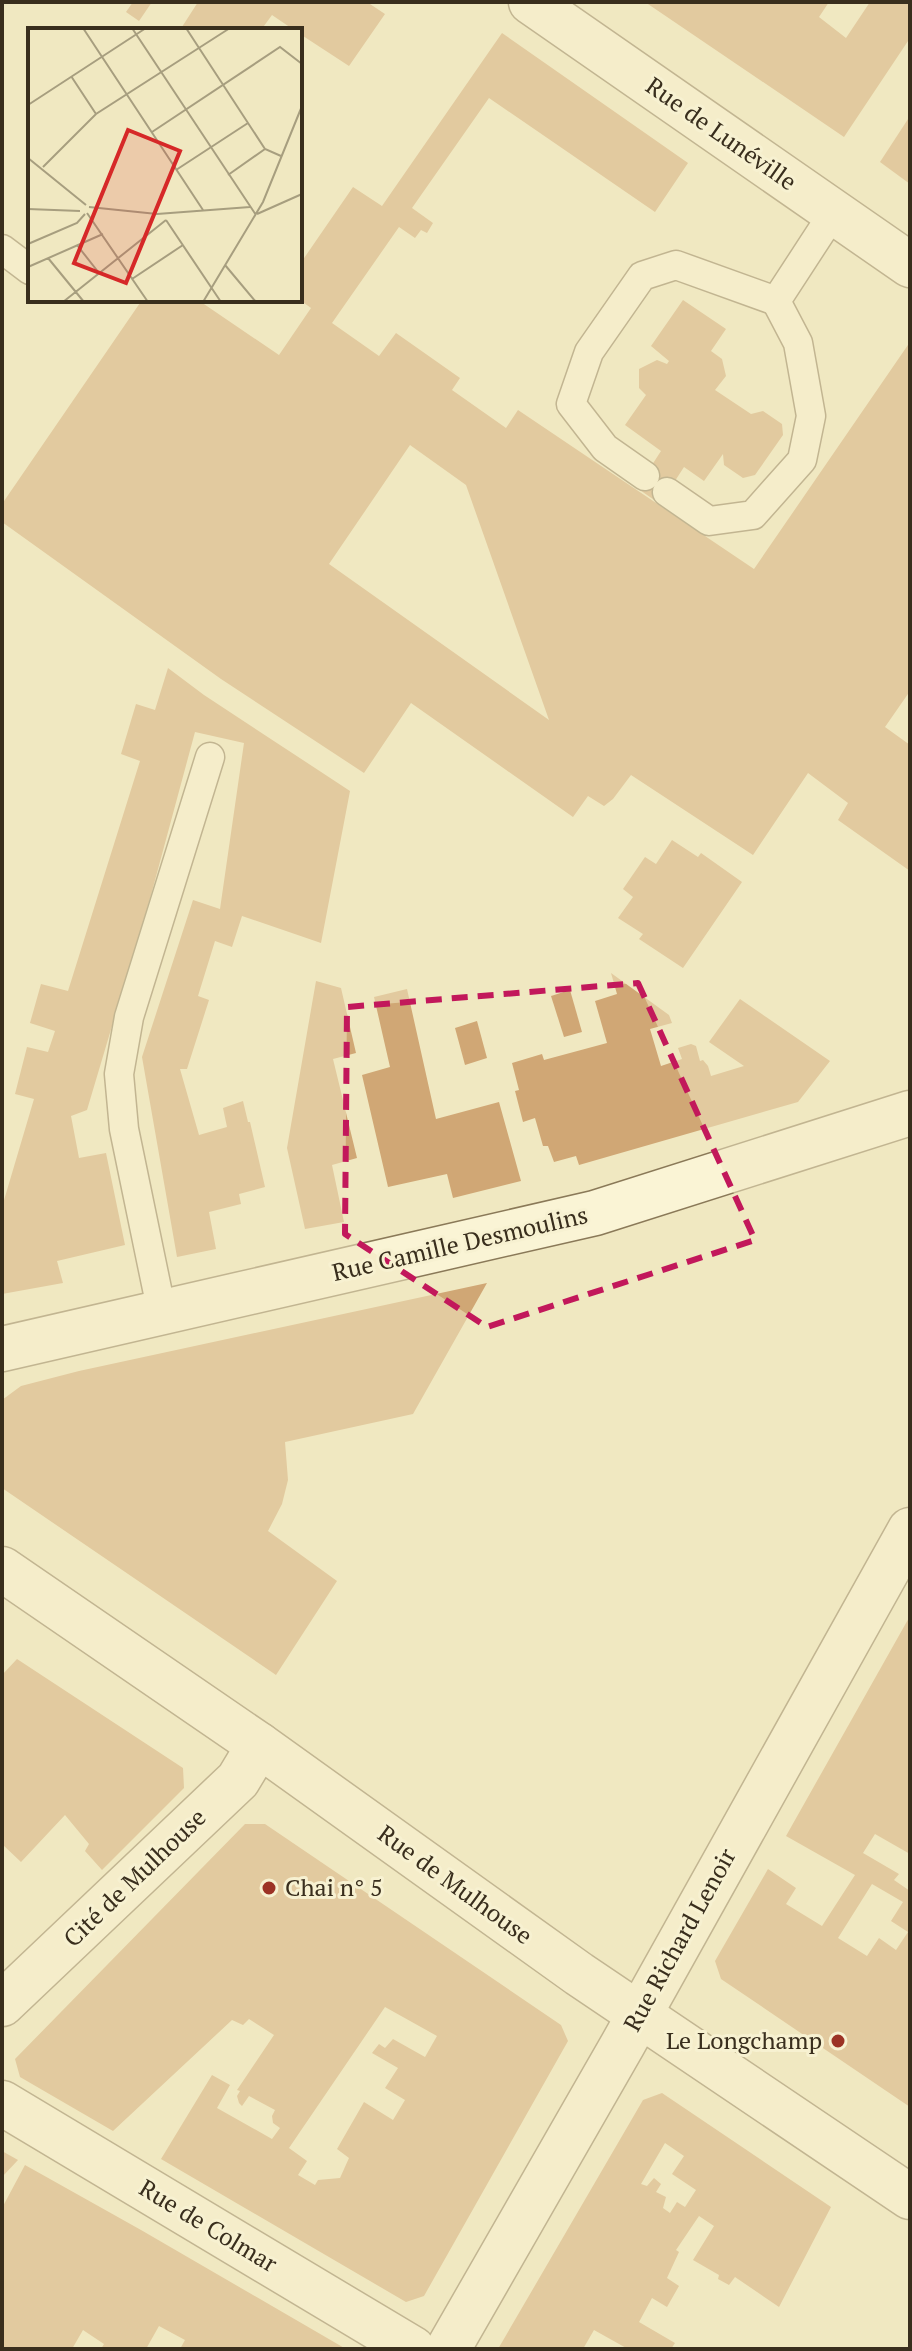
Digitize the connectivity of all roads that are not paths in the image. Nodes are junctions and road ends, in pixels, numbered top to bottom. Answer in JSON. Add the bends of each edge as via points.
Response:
{"nodes":[{"id":1,"x":531,"y":2,"type":"edge"},
{"id":2,"x":834,"y":212,"type":"junction"},
{"id":3,"x":2,"y":249,"type":"edge"},
{"id":4,"x":910,"y":265,"type":"edge"},
{"id":5,"x":28,"y":268,"type":"edge"},
{"id":6,"x":776,"y":301,"type":"junction"},
{"id":7,"x":210,"y":757,"type":"dead end"},
{"id":8,"x":910,"y":1113,"type":"edge"},
{"id":9,"x":162,"y":1313,"type":"junction"},
{"id":10,"x":2,"y":1349,"type":"edge"},
{"id":11,"x":910,"y":1530,"type":"edge"},
{"id":12,"x":2,"y":1569,"type":"edge"},
{"id":13,"x":259,"y":1745,"type":"junction"},
{"id":14,"x":2,"y":2004,"type":"edge"},
{"id":15,"x":638,"y":2014,"type":"junction"},
{"id":16,"x":2,"y":2103,"type":"edge"},
{"id":17,"x":910,"y":2197,"type":"edge"},
{"id":18,"x":413,"y":2349,"type":"edge"},
{"id":19,"x":448,"y":2349,"type":"edge"}],
"edges":[{"from":1,"to":2,"type":"street","name":"Rue de Lunéville"},
{"from":2,"to":4,"type":"street","name":"Rue de Lunéville"},
{"from":2,"to":6,"type":"lane"},
{"from":3,"to":5,"type":"lane"},
{"from":6,"to":6,"type":"lane","via":[[798,343],[811,416],[802,460],[753,515],[709,521],[605,448],[571,404],[589,352],[642,276],[676,265]]},
{"from":7,"to":9,"type":"lane","via":[[129,1017],[119,1074],[124,1129]]},
{"from":8,"to":9,"type":"street","name":"Rue Camille Desmoulins","via":[[595,1213]]},
{"from":9,"to":10,"type":"street","name":"Rue Camille Desmoulins"},
{"from":11,"to":15,"type":"street","name":"Rue Richard Lenoir"},
{"from":12,"to":13,"type":"street","name":"Rue de Mulhouse"},
{"from":13,"to":14,"type":"street","name":"Cité de Mulhouse","via":[[238,1780]]},
{"from":13,"to":15,"type":"street","name":"Rue de Mulhouse"},
{"from":15,"to":17,"type":"street","name":"Rue de Mulhouse"},
{"from":15,"to":19,"type":"street","name":"Rue Richard Lenoir"},
{"from":16,"to":18,"type":"street","name":"Rue de Colmar"}]}
